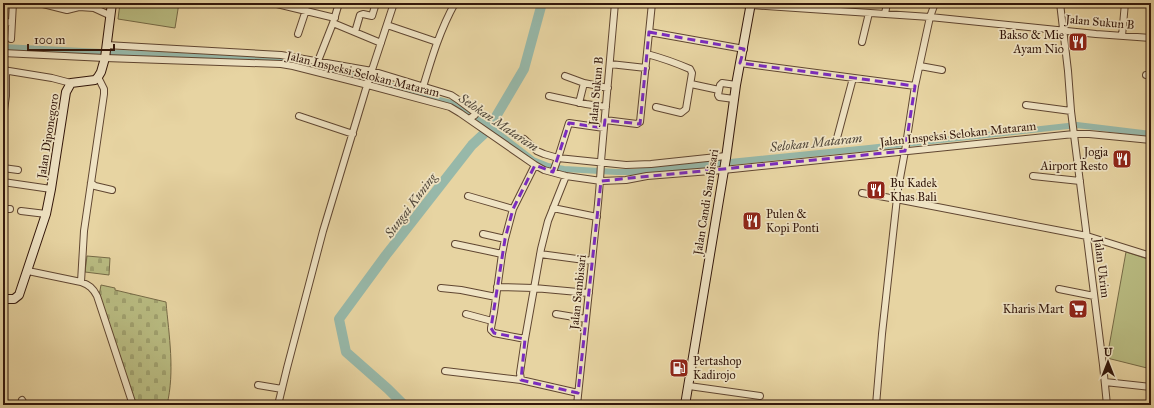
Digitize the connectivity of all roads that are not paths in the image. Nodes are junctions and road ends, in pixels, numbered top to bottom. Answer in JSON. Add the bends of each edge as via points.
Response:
{"nodes":[{"id":1,"x":13,"y":3,"type":"edge"},
{"id":2,"x":39,"y":3,"type":"edge"},
{"id":3,"x":112,"y":3,"type":"edge"},
{"id":4,"x":339,"y":3,"type":"edge"},
{"id":5,"x":376,"y":3,"type":"edge"},
{"id":6,"x":394,"y":3,"type":"edge"},
{"id":7,"x":455,"y":3,"type":"edge"},
{"id":8,"x":615,"y":3,"type":"edge"},
{"id":9,"x":652,"y":3,"type":"edge"},
{"id":10,"x":736,"y":3,"type":"edge"},
{"id":11,"x":834,"y":3,"type":"edge"},
{"id":12,"x":887,"y":3,"type":"edge"},
{"id":13,"x":935,"y":3,"type":"edge"},
{"id":14,"x":1060,"y":3,"type":"edge"},
{"id":15,"x":1125,"y":3,"type":"edge"},
{"id":16,"x":277,"y":4,"type":"edge"},
{"id":17,"x":751,"y":4,"type":"edge"},
{"id":18,"x":819,"y":6,"type":"edge"},
{"id":19,"x":306,"y":10,"type":"junction"},
{"id":20,"x":833,"y":10,"type":"junction"},
{"id":21,"x":869,"y":13,"type":"junction"},
{"id":22,"x":111,"y":14,"type":"junction"},
{"id":23,"x":885,"y":14,"type":"junction"},
{"id":24,"x":930,"y":17,"type":"junction"},
{"id":25,"x":334,"y":20,"type":"junction"},
{"id":26,"x":3,"y":21,"type":"edge"},
{"id":27,"x":11,"y":23,"type":"junction"},
{"id":28,"x":387,"y":25,"type":"junction"},
{"id":29,"x":1063,"y":30,"type":"junction"},
{"id":30,"x":355,"y":32,"type":"junction"},
{"id":31,"x":649,"y":32,"type":"junction"},
{"id":32,"x":298,"y":34,"type":"dead end"},
{"id":33,"x":1122,"y":36,"type":"junction"},
{"id":34,"x":1151,"y":38,"type":"edge"},
{"id":35,"x":10,"y":39,"type":"dead end"},
{"id":36,"x":437,"y":42,"type":"junction"},
{"id":37,"x":862,"y":42,"type":"dead end"},
{"id":38,"x":381,"y":43,"type":"junction"},
{"id":39,"x":744,"y":49,"type":"junction"},
{"id":40,"x":106,"y":51,"type":"junction"},
{"id":41,"x":3,"y":53,"type":"edge"},
{"id":42,"x":647,"y":54,"type":"junction"},
{"id":43,"x":318,"y":61,"type":"junction"},
{"id":44,"x":740,"y":63,"type":"junction"},
{"id":45,"x":610,"y":64,"type":"junction"},
{"id":46,"x":920,"y":66,"type":"junction"},
{"id":47,"x":646,"y":68,"type":"junction"},
{"id":48,"x":4,"y":70,"type":"edge"},
{"id":49,"x":942,"y":70,"type":"dead end"},
{"id":50,"x":372,"y":72,"type":"junction"},
{"id":51,"x":565,"y":76,"type":"dead end"},
{"id":52,"x":98,"y":77,"type":"junction"},
{"id":53,"x":853,"y":78,"type":"junction"},
{"id":54,"x":70,"y":83,"type":"junction"},
{"id":55,"x":368,"y":83,"type":"junction"},
{"id":56,"x":584,"y":83,"type":"junction"},
{"id":57,"x":691,"y":84,"type":"junction"},
{"id":58,"x":736,"y":85,"type":"junction"},
{"id":59,"x":915,"y":86,"type":"junction"},
{"id":60,"x":423,"y":87,"type":"junction"},
{"id":61,"x":608,"y":88,"type":"junction"},
{"id":62,"x":719,"y":90,"type":"junction"},
{"id":63,"x":549,"y":96,"type":"dead end"},
{"id":64,"x":734,"y":99,"type":"junction"},
{"id":65,"x":579,"y":103,"type":"junction"},
{"id":66,"x":1026,"y":105,"type":"dead end"},
{"id":67,"x":606,"y":107,"type":"junction"},
{"id":68,"x":656,"y":107,"type":"dead end"},
{"id":69,"x":1071,"y":111,"type":"junction"},
{"id":70,"x":299,"y":116,"type":"dead end"},
{"id":71,"x":3,"y":117,"type":"edge"},
{"id":72,"x":472,"y":118,"type":"junction"},
{"id":73,"x":605,"y":120,"type":"junction"},
{"id":74,"x":604,"y":128,"type":"junction"},
{"id":75,"x":1074,"y":131,"type":"junction"},
{"id":76,"x":353,"y":134,"type":"junction"},
{"id":77,"x":837,"y":138,"type":"dead end"},
{"id":78,"x":524,"y":139,"type":"dead end"},
{"id":79,"x":1151,"y":140,"type":"edge"},
{"id":80,"x":905,"y":149,"type":"junction"},
{"id":81,"x":726,"y":157,"type":"junction"},
{"id":82,"x":557,"y":160,"type":"junction"},
{"id":83,"x":601,"y":164,"type":"junction"},
{"id":84,"x":535,"y":165,"type":"junction"},
{"id":85,"x":3,"y":168,"type":"edge"},
{"id":86,"x":724,"y":169,"type":"junction"},
{"id":87,"x":18,"y":170,"type":"dead end"},
{"id":88,"x":553,"y":171,"type":"junction"},
{"id":89,"x":566,"y":176,"type":"junction"},
{"id":90,"x":1033,"y":176,"type":"dead end"},
{"id":91,"x":601,"y":178,"type":"junction"},
{"id":92,"x":1080,"y":181,"type":"junction"},
{"id":93,"x":3,"y":182,"type":"edge"},
{"id":94,"x":91,"y":183,"type":"junction"},
{"id":95,"x":52,"y":189,"type":"junction"},
{"id":96,"x":112,"y":190,"type":"dead end"},
{"id":97,"x":862,"y":193,"type":"dead end"},
{"id":98,"x":468,"y":196,"type":"dead end"},
{"id":99,"x":896,"y":199,"type":"junction"},
{"id":100,"x":553,"y":208,"type":"junction"},
{"id":101,"x":3,"y":209,"type":"edge"},
{"id":102,"x":10,"y":209,"type":"dead end"},
{"id":103,"x":513,"y":209,"type":"junction"},
{"id":104,"x":21,"y":211,"type":"dead end"},
{"id":105,"x":46,"y":214,"type":"junction"},
{"id":106,"x":597,"y":217,"type":"junction"},
{"id":107,"x":483,"y":234,"type":"dead end"},
{"id":108,"x":1087,"y":236,"type":"junction"},
{"id":109,"x":505,"y":239,"type":"junction"},
{"id":110,"x":455,"y":244,"type":"dead end"},
{"id":111,"x":502,"y":254,"type":"junction"},
{"id":112,"x":540,"y":254,"type":"junction"},
{"id":113,"x":1151,"y":256,"type":"edge"},
{"id":114,"x":592,"y":261,"type":"junction"},
{"id":115,"x":28,"y":271,"type":"junction"},
{"id":116,"x":81,"y":282,"type":"junction"},
{"id":117,"x":497,"y":287,"type":"junction"},
{"id":118,"x":440,"y":288,"type":"dead end"},
{"id":119,"x":534,"y":288,"type":"junction"},
{"id":120,"x":1059,"y":289,"type":"dead end"},
{"id":121,"x":589,"y":293,"type":"junction"},
{"id":122,"x":1094,"y":296,"type":"junction"},
{"id":123,"x":496,"y":297,"type":"junction"},
{"id":124,"x":3,"y":299,"type":"edge"},
{"id":125,"x":466,"y":314,"type":"dead end"},
{"id":126,"x":556,"y":314,"type":"dead end"},
{"id":127,"x":586,"y":318,"type":"junction"},
{"id":128,"x":492,"y":321,"type":"junction"},
{"id":129,"x":525,"y":339,"type":"junction"},
{"id":130,"x":445,"y":371,"type":"dead end"},
{"id":131,"x":521,"y":380,"type":"junction"},
{"id":132,"x":1105,"y":382,"type":"junction"},
{"id":133,"x":258,"y":385,"type":"dead end"},
{"id":134,"x":689,"y":386,"type":"junction"},
{"id":135,"x":1151,"y":387,"type":"edge"},
{"id":136,"x":282,"y":389,"type":"junction"},
{"id":137,"x":578,"y":393,"type":"junction"},
{"id":138,"x":760,"y":396,"type":"dead end"},
{"id":139,"x":132,"y":405,"type":"edge"},
{"id":140,"x":278,"y":405,"type":"edge"},
{"id":141,"x":577,"y":405,"type":"edge"},
{"id":142,"x":685,"y":405,"type":"edge"},
{"id":143,"x":876,"y":405,"type":"edge"},
{"id":144,"x":1107,"y":405,"type":"edge"}],
"edges":[{"from":1,"to":27,"type":"street"},
{"from":2,"to":22,"type":"street","via":[[67,10],[79,7],[94,8]]},
{"from":3,"to":22,"type":"street"},
{"from":4,"to":25,"type":"street"},
{"from":5,"to":30,"type":"street","via":[[372,16],[360,15]]},
{"from":6,"to":28,"type":"street"},
{"from":7,"to":36,"type":"street"},
{"from":8,"to":45,"type":"street","name":"Jalan Sukun B"},
{"from":9,"to":31,"type":"street"},
{"from":10,"to":17,"type":"street","name":"Jalan Sukun B"},
{"from":11,"to":20,"type":"street"},
{"from":12,"to":23,"type":"street"},
{"from":13,"to":24,"type":"street"},
{"from":14,"to":29,"type":"street","name":"Jalan Ukrim"},
{"from":15,"to":33,"type":"street"},
{"from":16,"to":19,"type":"street"},
{"from":17,"to":18,"type":"street","name":"Jalan Sukun B"},
{"from":17,"to":39,"type":"street","name":"Jalan Candi Sambisari"},
{"from":18,"to":20,"type":"street","name":"Jalan Sukun B"},
{"from":19,"to":25,"type":"street"},
{"from":19,"to":32,"type":"street"},
{"from":20,"to":21,"type":"street","name":"Jalan Sukun B"},
{"from":21,"to":23,"type":"street","name":"Jalan Sukun B"},
{"from":21,"to":37,"type":"street"},
{"from":22,"to":40,"type":"street"},
{"from":23,"to":24,"type":"street","name":"Jalan Sukun B"},
{"from":24,"to":29,"type":"street","name":"Jalan Sukun B"},
{"from":24,"to":46,"type":"street"},
{"from":25,"to":30,"type":"street"},
{"from":25,"to":43,"type":"street"},
{"from":26,"to":27,"type":"street"},
{"from":27,"to":35,"type":"street"},
{"from":28,"to":36,"type":"street"},
{"from":28,"to":38,"type":"street"},
{"from":29,"to":33,"type":"street","name":"Jalan Sukun B"},
{"from":29,"to":69,"type":"street","name":"Jalan Ukrim"},
{"from":30,"to":38,"type":"street"},
{"from":31,"to":39,"type":"street"},
{"from":31,"to":42,"type":"street"},
{"from":33,"to":34,"type":"street","name":"Jalan Sukun B"},
{"from":36,"to":60,"type":"street"},
{"from":38,"to":50,"type":"street"},
{"from":39,"to":44,"type":"street","name":"Jalan Candi Sambisari"},
{"from":40,"to":41,"type":"street","name":"Jalan Inspeksi Selokan Mataram"},
{"from":40,"to":43,"type":"street","via":[[281,55]]},
{"from":40,"to":52,"type":"street","via":[[103,68]]},
{"from":40,"to":55,"type":"street","name":"Jalan Inspeksi Selokan Mataram","via":[[281,64]]},
{"from":42,"to":47,"type":"street"},
{"from":42,"to":57,"type":"street","via":[[690,69]]},
{"from":43,"to":50,"type":"street"},
{"from":44,"to":53,"type":"street"},
{"from":44,"to":58,"type":"street","name":"Jalan Candi Sambisari"},
{"from":45,"to":47,"type":"street"},
{"from":45,"to":61,"type":"street","name":"Jalan Sukun B"},
{"from":46,"to":49,"type":"street"},
{"from":46,"to":59,"type":"street"},
{"from":47,"to":73,"type":"street","via":[[640,122],[637,124]]},
{"from":48,"to":54,"type":"street"},
{"from":48,"to":71,"type":"street","via":[[6,96]]},
{"from":50,"to":55,"type":"street"},
{"from":50,"to":60,"type":"street"},
{"from":51,"to":56,"type":"street"},
{"from":52,"to":54,"type":"street","name":"Jalan Diponegoro","via":[[95,80]]},
{"from":52,"to":94,"type":"street","via":[[104,94]]},
{"from":53,"to":59,"type":"street"},
{"from":53,"to":77,"type":"street"},
{"from":54,"to":95,"type":"street","name":"Jalan Diponegoro","via":[[66,92]]},
{"from":55,"to":72,"type":"street","name":"Jalan Inspeksi Selokan Mataram","via":[[450,107]]},
{"from":55,"to":76,"type":"street"},
{"from":56,"to":61,"type":"street"},
{"from":56,"to":65,"type":"street"},
{"from":57,"to":62,"type":"street"},
{"from":57,"to":68,"type":"street","via":[[686,109],[681,114]]},
{"from":58,"to":62,"type":"street","via":[[722,83]]},
{"from":58,"to":64,"type":"street","name":"Jalan Candi Sambisari"},
{"from":59,"to":80,"type":"street"},
{"from":60,"to":72,"type":"street","via":[[451,95],[476,113]]},
{"from":61,"to":67,"type":"street","name":"Jalan Sukun B"},
{"from":62,"to":64,"type":"street","via":[[719,97]]},
{"from":63,"to":65,"type":"street"},
{"from":64,"to":81,"type":"street","name":"Jalan Candi Sambisari"},
{"from":65,"to":67,"type":"street"},
{"from":66,"to":69,"type":"street"},
{"from":67,"to":73,"type":"street","name":"Jalan Sukun B"},
{"from":69,"to":75,"type":"street","name":"Jalan Ukrim"},
{"from":70,"to":76,"type":"street"},
{"from":72,"to":84,"type":"street","name":"Jalan Inspeksi Selokan Mataram"},
{"from":73,"to":74,"type":"street","name":"Jalan Sukun B"},
{"from":74,"to":82,"type":"street","via":[[569,123]]},
{"from":74,"to":83,"type":"street","name":"Jalan Sukun B"},
{"from":75,"to":79,"type":"street","name":"Jalan Inspeksi Selokan Mataram"},
{"from":75,"to":80,"type":"street","name":"Jalan Inspeksi Selokan Mataram"},
{"from":75,"to":92,"type":"street","name":"Jalan Ukrim"},
{"from":76,"to":136,"type":"street"},
{"from":78,"to":82,"type":"street","via":[[537,150]]},
{"from":80,"to":86,"type":"street","name":"Jalan Inspeksi Selokan Mataram"},
{"from":80,"to":99,"type":"street"},
{"from":81,"to":83,"type":"street","via":[[651,164]]},
{"from":81,"to":86,"type":"street","name":"Jalan Candi Sambisari"},
{"from":82,"to":83,"type":"street"},
{"from":82,"to":88,"type":"street"},
{"from":83,"to":91,"type":"street","name":"Jalan Sukun B"},
{"from":84,"to":88,"type":"street","name":"Jalan Inspeksi Selokan Mataram"},
{"from":84,"to":103,"type":"street"},
{"from":85,"to":87,"type":"street"},
{"from":86,"to":91,"type":"street","name":"Jalan Inspeksi Selokan Mataram","via":[[626,180]]},
{"from":86,"to":134,"type":"street","name":"Jalan Candi Sambisari"},
{"from":88,"to":89,"type":"street","name":"Jalan Inspeksi Selokan Mataram"},
{"from":89,"to":91,"type":"street","name":"Jalan Inspeksi Selokan Mataram"},
{"from":89,"to":100,"type":"street"},
{"from":90,"to":92,"type":"street"},
{"from":91,"to":106,"type":"street","name":"Jalan Sambisari"},
{"from":92,"to":108,"type":"street","name":"Jalan Ukrim"},
{"from":93,"to":95,"type":"street"},
{"from":94,"to":96,"type":"street"},
{"from":94,"to":116,"type":"street","via":[[84,231]]},
{"from":95,"to":105,"type":"street","name":"Jalan Diponegoro"},
{"from":97,"to":99,"type":"street"},
{"from":98,"to":103,"type":"street"},
{"from":99,"to":108,"type":"street"},
{"from":99,"to":143,"type":"street"},
{"from":100,"to":106,"type":"street"},
{"from":100,"to":112,"type":"street"},
{"from":101,"to":102,"type":"street"},
{"from":103,"to":109,"type":"street"},
{"from":104,"to":105,"type":"street"},
{"from":105,"to":115,"type":"street","name":"Jalan Diponegoro"},
{"from":106,"to":114,"type":"street","name":"Jalan Sambisari"},
{"from":107,"to":109,"type":"street"},
{"from":108,"to":113,"type":"street"},
{"from":108,"to":122,"type":"street","name":"Jalan Ukrim"},
{"from":109,"to":111,"type":"street"},
{"from":110,"to":111,"type":"street"},
{"from":111,"to":117,"type":"street"},
{"from":112,"to":114,"type":"street"},
{"from":112,"to":119,"type":"street"},
{"from":114,"to":121,"type":"street","name":"Jalan Sambisari"},
{"from":115,"to":116,"type":"street"},
{"from":115,"to":124,"type":"street","name":"Jalan Diponegoro","via":[[19,296],[14,299]]},
{"from":116,"to":139,"type":"street","via":[[90,287],[97,296]]},
{"from":117,"to":119,"type":"street"},
{"from":117,"to":123,"type":"street"},
{"from":118,"to":123,"type":"street"},
{"from":119,"to":121,"type":"street"},
{"from":119,"to":129,"type":"street"},
{"from":120,"to":122,"type":"street"},
{"from":121,"to":127,"type":"street","name":"Jalan Sambisari"},
{"from":122,"to":132,"type":"street","name":"Jalan Ukrim"},
{"from":123,"to":128,"type":"street"},
{"from":125,"to":128,"type":"street"},
{"from":126,"to":127,"type":"street"},
{"from":127,"to":137,"type":"street","name":"Jalan Sambisari"},
{"from":128,"to":129,"type":"street","via":[[491,330],[494,333]]},
{"from":129,"to":131,"type":"street"},
{"from":130,"to":131,"type":"street"},
{"from":131,"to":137,"type":"street"},
{"from":132,"to":135,"type":"street"},
{"from":132,"to":144,"type":"street","name":"Jalan Ukrim"},
{"from":133,"to":136,"type":"street"},
{"from":134,"to":138,"type":"street"},
{"from":134,"to":142,"type":"street","name":"Jalan Candi Sambisari"},
{"from":136,"to":140,"type":"street"},
{"from":137,"to":141,"type":"street","name":"Jalan Sambisari"}]}
